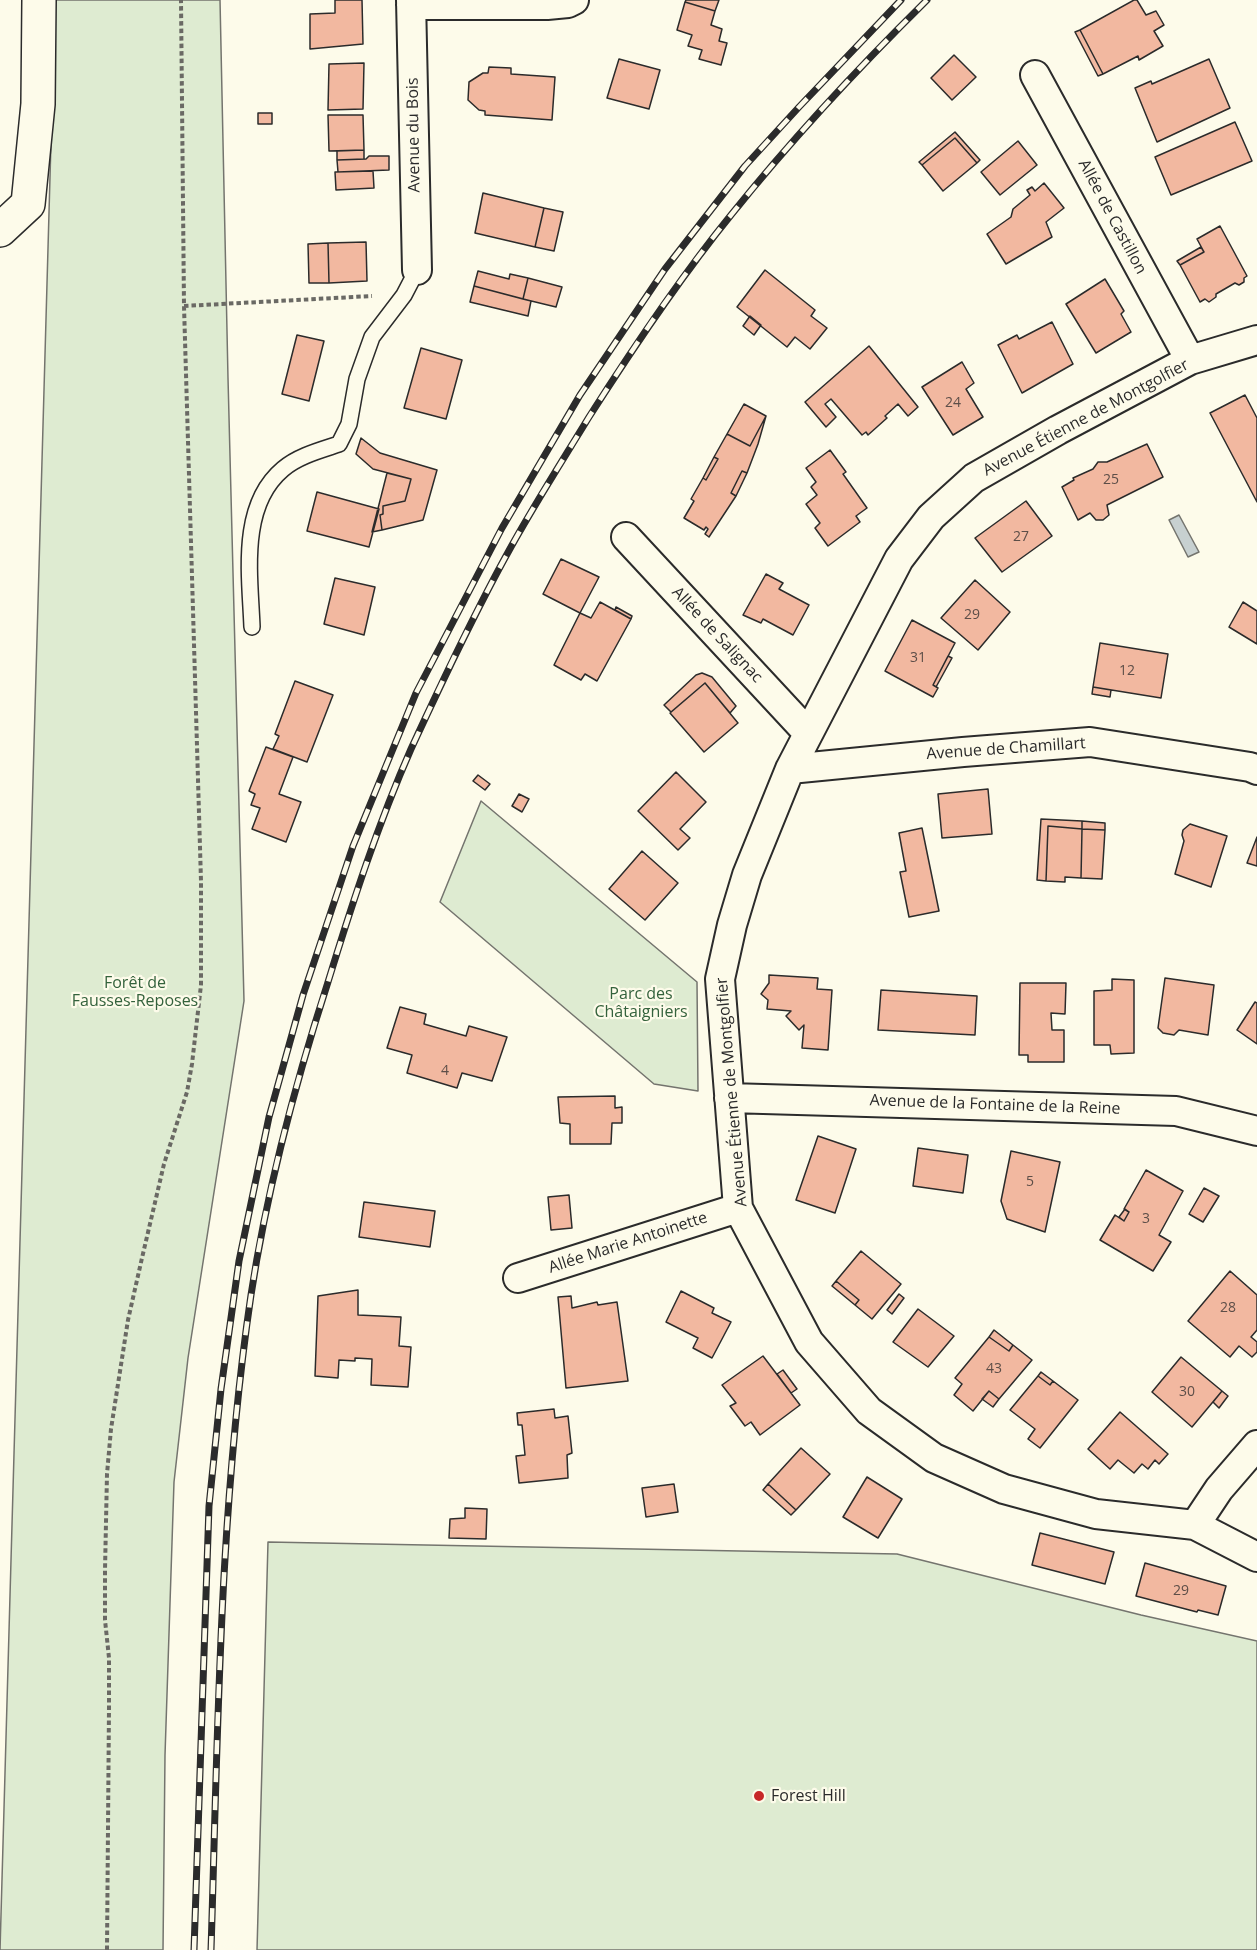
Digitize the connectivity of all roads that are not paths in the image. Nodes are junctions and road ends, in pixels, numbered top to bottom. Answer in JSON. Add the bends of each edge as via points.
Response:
{"nodes":[{"id":1,"x":39,"y":0,"type":"edge"},
{"id":2,"x":574,"y":0,"type":"edge"},
{"id":3,"x":411,"y":3,"type":"edge"},
{"id":4,"x":1035,"y":75,"type":"dead end"},
{"id":5,"x":0,"y":230,"type":"edge"},
{"id":6,"x":410,"y":282,"type":"joint"},
{"id":7,"x":1257,"y":340,"type":"edge"},
{"id":8,"x":1190,"y":360,"type":"junction"},
{"id":9,"x":626,"y":537,"type":"dead end"},
{"id":10,"x":252,"y":627,"type":"dead end"},
{"id":11,"x":808,"y":733,"type":"junction"},
{"id":12,"x":790,"y":769,"type":"junction"},
{"id":13,"x":1257,"y":770,"type":"edge"},
{"id":14,"x":729,"y":1098,"type":"junction"},
{"id":15,"x":1257,"y":1131,"type":"edge"},
{"id":16,"x":738,"y":1208,"type":"junction"},
{"id":17,"x":518,"y":1278,"type":"dead end"},
{"id":18,"x":1257,"y":1445,"type":"edge"},
{"id":19,"x":1195,"y":1525,"type":"junction"},
{"id":20,"x":1257,"y":1557,"type":"edge"}],
"edges":[{"from":1,"to":5,"type":"highway","via":[[38,104],[28,204]]},
{"from":2,"to":3,"type":"street","via":[[547,5]]},
{"from":3,"to":6,"type":"street","name":"Avenue du Bois"},
{"from":4,"to":8,"type":"street","name":"Allée de Castillon"},
{"from":6,"to":10,"type":"lane","via":[[372,337],[357,379],[349,424],[339,444],[285,467],[265,488],[253,522]]},
{"from":7,"to":8,"type":"street","name":"Avenue Étienne de Montgolfier"},
{"from":8,"to":11,"type":"street","name":"Avenue Étienne de Montgolfier","via":[[974,478],[931,517],[899,559]]},
{"from":9,"to":11,"type":"street","name":"Allée de Salignac"},
{"from":11,"to":12,"type":"street","name":"Avenue Étienne de Montgolfier"},
{"from":12,"to":13,"type":"street","name":"Avenue de Chamillart","via":[[1090,742]]},
{"from":12,"to":14,"type":"street","name":"Avenue Étienne de Montgolfier","via":[[747,875],[720,980]]},
{"from":14,"to":15,"type":"street","name":"Avenue de la Fontaine de la Reine","via":[[1176,1111]]},
{"from":14,"to":16,"type":"street","name":"Avenue Étienne de Montgolfier"},
{"from":16,"to":17,"type":"street","name":"Allée Marie Antoinette"},
{"from":16,"to":19,"type":"street","name":"Avenue Étienne de Montgolfier","via":[[809,1342],[869,1411],[934,1458],[1004,1489],[1096,1514]]},
{"from":18,"to":19,"type":"street"},
{"from":19,"to":20,"type":"street"}]}
